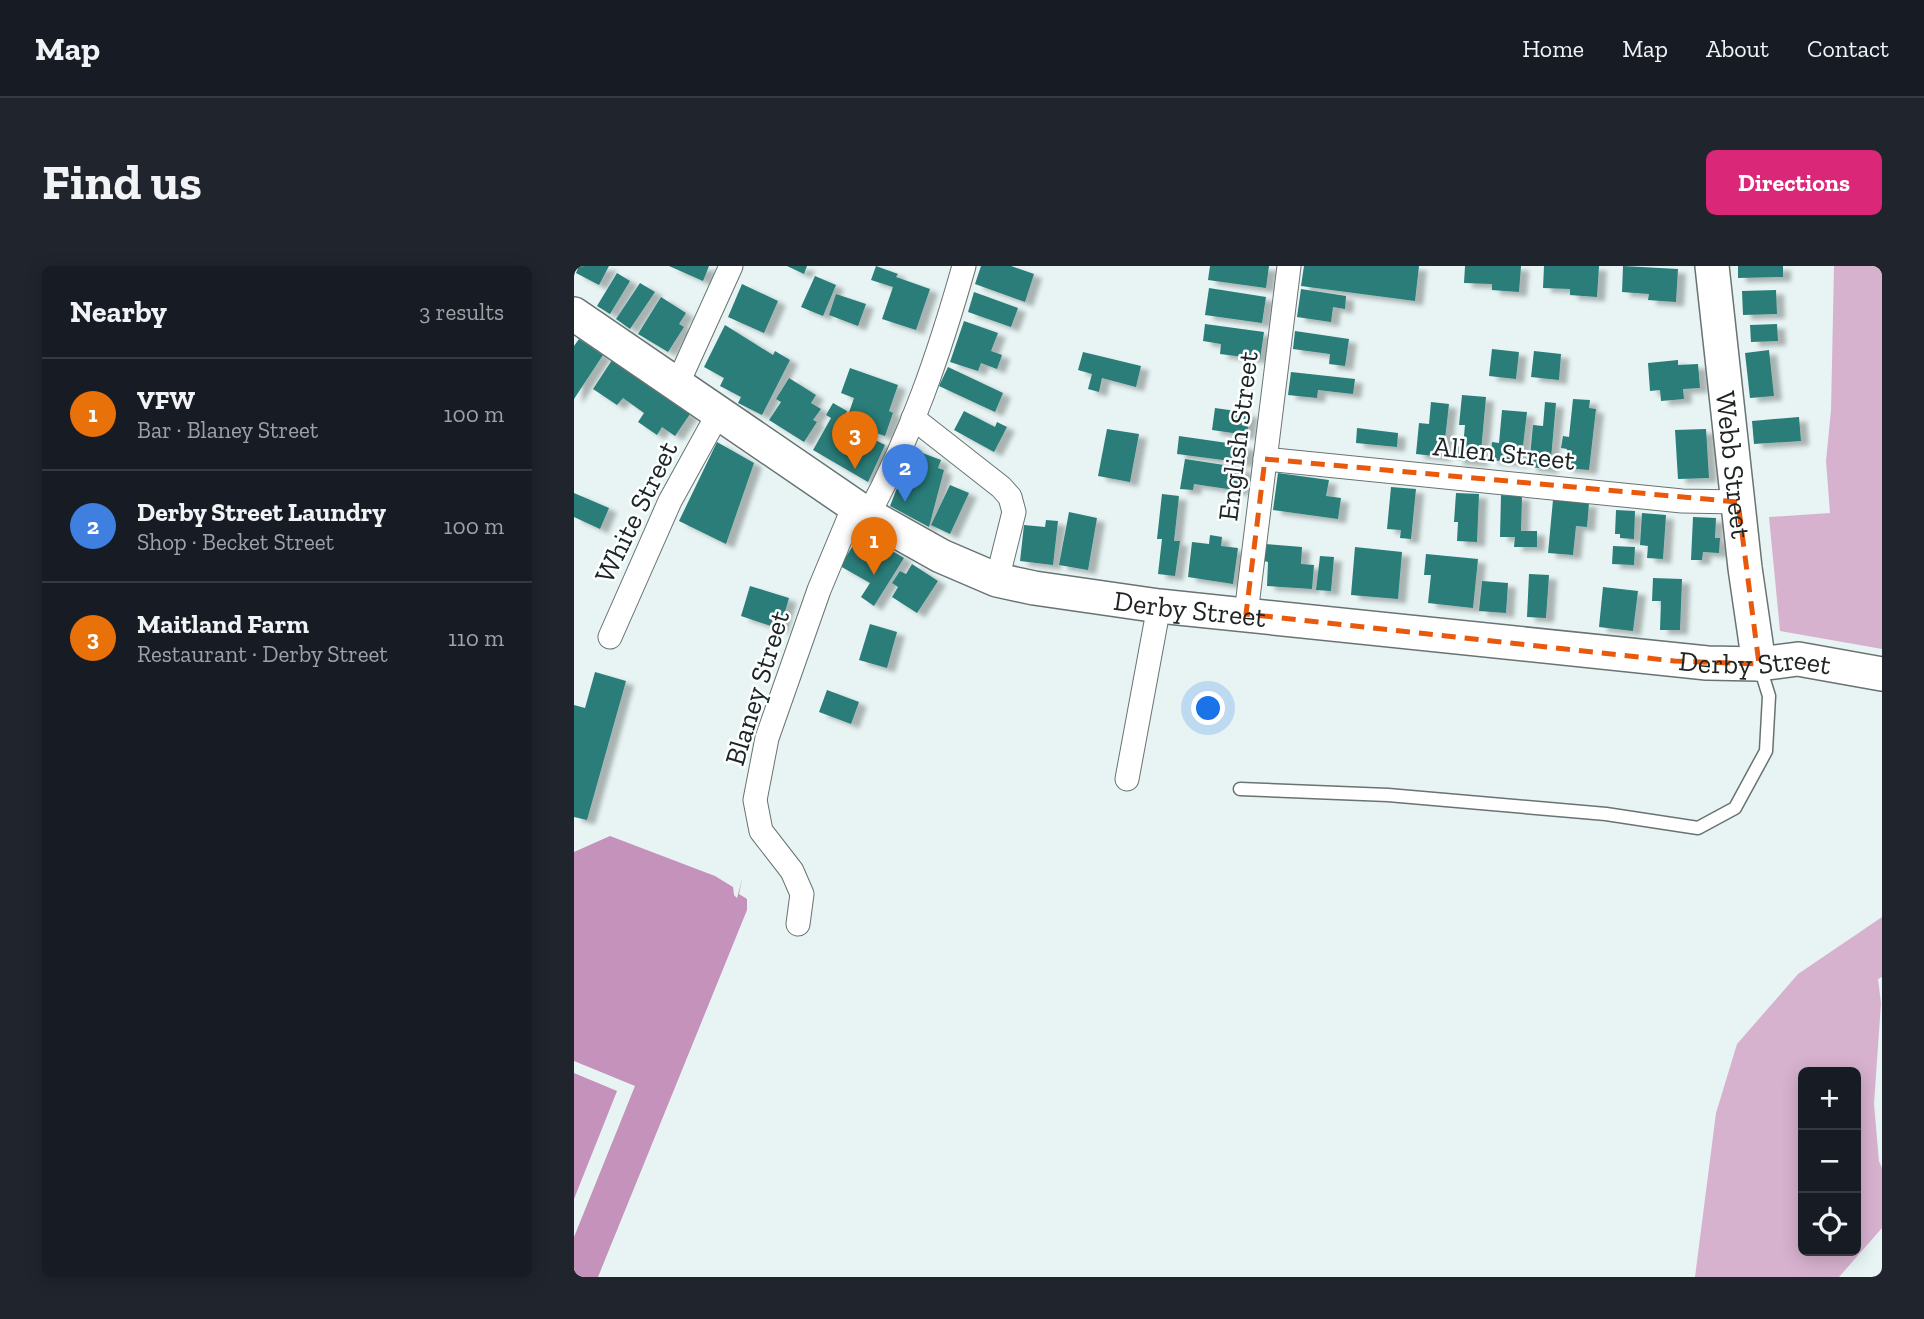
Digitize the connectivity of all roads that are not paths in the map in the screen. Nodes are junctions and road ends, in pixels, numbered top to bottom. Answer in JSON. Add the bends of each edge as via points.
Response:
{"nodes":[{"id":1,"x":731,"y":266,"type":"edge"},
{"id":2,"x":964,"y":266,"type":"edge"},
{"id":3,"x":1289,"y":266,"type":"edge"},
{"id":4,"x":1712,"y":266,"type":"edge"},
{"id":5,"x":574,"y":314,"type":"edge"},
{"id":6,"x":677,"y":385,"type":"junction"},
{"id":7,"x":718,"y":414,"type":"junction"},
{"id":8,"x":913,"y":418,"type":"junction"},
{"id":9,"x":1265,"y":459,"type":"junction"},
{"id":10,"x":1738,"y":502,"type":"junction"},
{"id":11,"x":861,"y":510,"type":"junction"},
{"id":12,"x":998,"y":580,"type":"junction"},
{"id":13,"x":1159,"y":606,"type":"junction"},
{"id":14,"x":1246,"y":614,"type":"junction"},
{"id":15,"x":610,"y":637,"type":"dead end"},
{"id":16,"x":1759,"y":664,"type":"junction"},
{"id":17,"x":1882,"y":674,"type":"edge"},
{"id":18,"x":1127,"y":779,"type":"dead end"},
{"id":19,"x":1240,"y":789,"type":"dead end"},
{"id":20,"x":798,"y":924,"type":"dead end"}],
"edges":[{"from":1,"to":6,"type":"street"},
{"from":2,"to":8,"type":"street","name":"Blaney Street"},
{"from":3,"to":9,"type":"street","name":"English Street"},
{"from":4,"to":10,"type":"main road","name":"Webb Street"},
{"from":5,"to":6,"type":"main road","name":"Derby Street"},
{"from":6,"to":7,"type":"main road","name":"Derby Street"},
{"from":7,"to":11,"type":"main road","name":"Derby Street"},
{"from":7,"to":15,"type":"street","name":"White Street","via":[[670,501]]},
{"from":8,"to":11,"type":"street","name":"Blaney Street","via":[[884,485]]},
{"from":8,"to":12,"type":"street","via":[[1010,497],[1014,512]]},
{"from":9,"to":10,"type":"street","name":"Allen Street","via":[[1682,501]]},
{"from":9,"to":14,"type":"street","name":"English Street"},
{"from":10,"to":16,"type":"main road","name":"Webb Street"},
{"from":11,"to":12,"type":"main road","name":"Derby Street","via":[[950,561]]},
{"from":11,"to":20,"type":"street","name":"Blaney Street","via":[[819,590],[767,738],[755,800],[761,831],[792,871],[802,894]]},
{"from":12,"to":13,"type":"main road","name":"Derby Street"},
{"from":13,"to":14,"type":"main road","name":"Derby Street"},
{"from":13,"to":18,"type":"street"},
{"from":14,"to":16,"type":"main road","name":"Derby Street","via":[[1674,661]]},
{"from":16,"to":17,"type":"main road","name":"Derby Street","via":[[1798,659]]},
{"from":16,"to":19,"type":"lane","via":[[1769,696],[1766,751],[1735,808],[1698,828],[1606,814],[1388,795]]}]}
